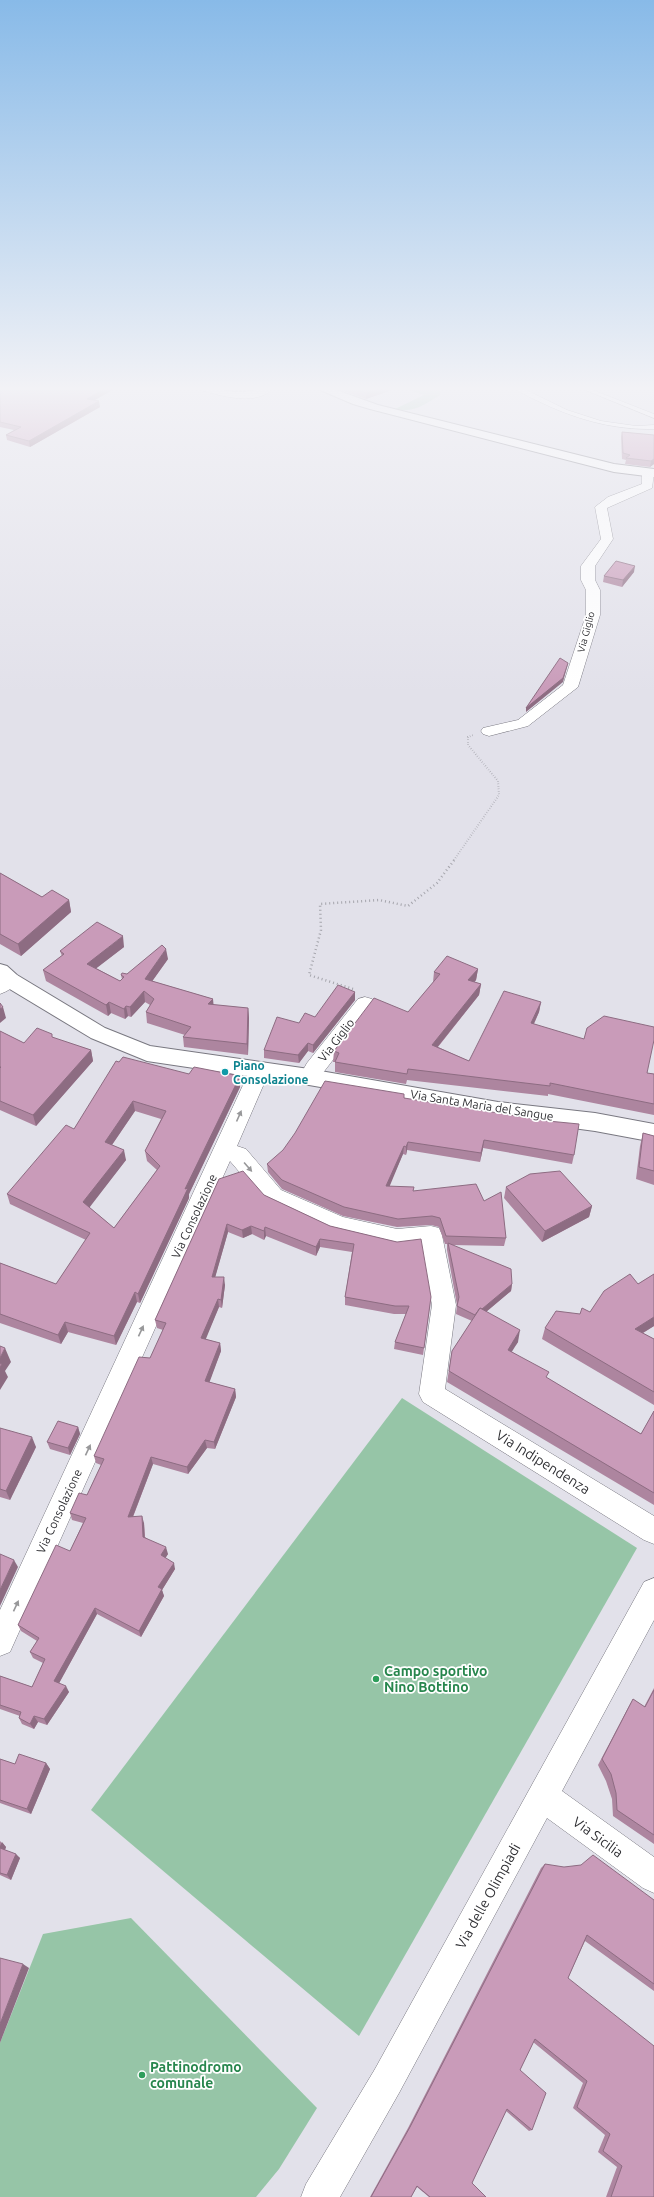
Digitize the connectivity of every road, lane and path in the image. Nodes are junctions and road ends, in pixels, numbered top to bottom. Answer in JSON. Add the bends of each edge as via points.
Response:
{"nodes":[{"id":1,"x":641,"y":490,"type":"edge"},
{"id":2,"x":489,"y":731,"type":"joint"},
{"id":3,"x":4,"y":979,"type":"edge"},
{"id":4,"x":365,"y":1004,"type":"joint"},
{"id":5,"x":260,"y":1070,"type":"junction"},
{"id":6,"x":309,"y":1077,"type":"junction"},
{"id":7,"x":654,"y":1133,"type":"edge"},
{"id":8,"x":224,"y":1151,"type":"junction"},
{"id":9,"x":654,"y":1531,"type":"edge"},
{"id":10,"x":654,"y":1592,"type":"edge"},
{"id":11,"x":0,"y":1642,"type":"edge"},
{"id":12,"x":542,"y":1796,"type":"junction"},
{"id":13,"x":654,"y":1877,"type":"edge"},
{"id":14,"x":318,"y":2197,"type":"edge"}],
"edges":[{"from":1,"to":2,"type":"street","name":"Via Giglio","via":[[608,501],[601,507],[607,539],[588,566],[588,580],[593,590],[593,615],[570,687],[523,722]]},
{"from":2,"to":4,"type":"path","via":[[468,737],[468,745],[498,781],[499,795],[437,883],[408,906],[378,900],[320,904],[321,930],[309,975],[358,991]]},
{"from":3,"to":5,"type":"street","name":"Via Santa Maria del Sangue","via":[[98,1033],[147,1053]]},
{"from":4,"to":6,"type":"street","name":"Via Giglio"},
{"from":5,"to":6,"type":"street","name":"Via Santa Maria del Sangue"},
{"from":8,"to":5,"type":"street","name":"Via Consolazione","one_way":true},
{"from":6,"to":7,"type":"street","name":"Via Santa Maria del Sangue","via":[[498,1110],[595,1122]]},
{"from":8,"to":9,"type":"street","name":"Via Indipendenza","one_way":true,"via":[[238,1155],[273,1196],[339,1226],[397,1239],[431,1235],[444,1305],[432,1394]]},
{"from":11,"to":8,"type":"street","name":"Via Consolazione","one_way":true},
{"from":10,"to":12,"type":"street","name":"Via delle Olimpiadi"},
{"from":12,"to":13,"type":"street","name":"Via Sicilia"},
{"from":12,"to":14,"type":"street","name":"Via delle Olimpiadi","via":[[387,2081]]}]}
